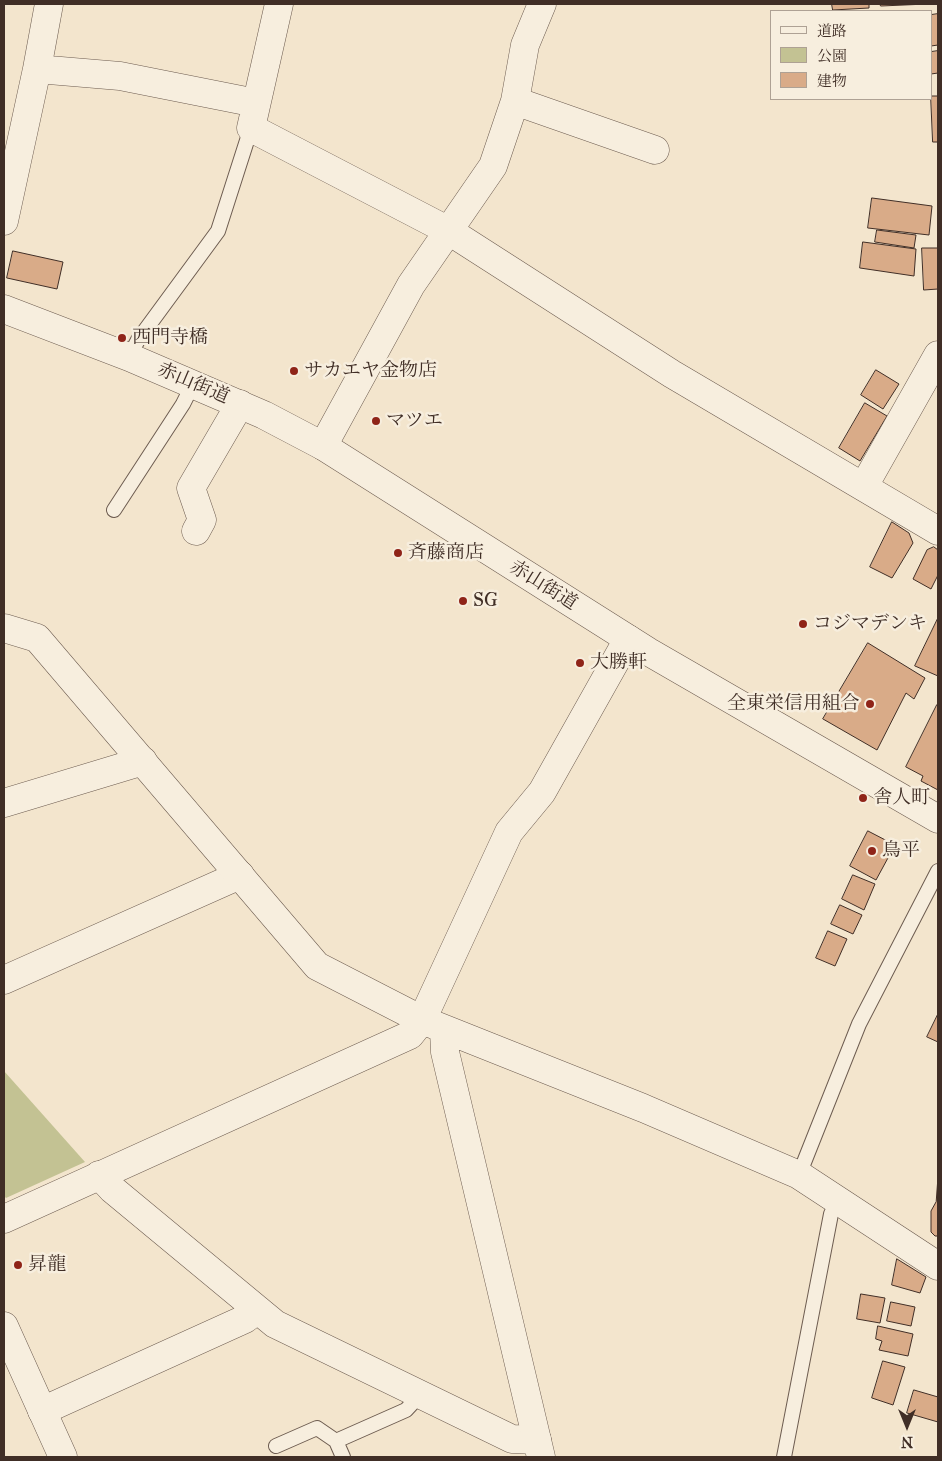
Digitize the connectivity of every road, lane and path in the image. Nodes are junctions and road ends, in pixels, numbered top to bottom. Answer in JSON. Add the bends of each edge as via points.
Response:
{"nodes":[{"id":1,"x":49,"y":4,"type":"edge"},
{"id":2,"x":279,"y":4,"type":"edge"},
{"id":3,"x":542,"y":4,"type":"edge"},
{"id":4,"x":37,"y":69,"type":"junction"},
{"id":5,"x":515,"y":101,"type":"junction"},
{"id":6,"x":254,"y":115,"type":"junction"},
{"id":7,"x":655,"y":150,"type":"dead end"},
{"id":8,"x":4,"y":221,"type":"edge"},
{"id":9,"x":449,"y":231,"type":"junction"},
{"id":10,"x":4,"y":309,"type":"edge"},
{"id":11,"x":938,"y":355,"type":"edge"},
{"id":12,"x":129,"y":357,"type":"junction"},
{"id":13,"x":193,"y":384,"type":"junction"},
{"id":14,"x":240,"y":404,"type":"junction"},
{"id":15,"x":323,"y":446,"type":"junction"},
{"id":16,"x":864,"y":486,"type":"junction"},
{"id":17,"x":114,"y":510,"type":"dead end"},
{"id":18,"x":196,"y":531,"type":"dead end"},
{"id":19,"x":938,"y":531,"type":"edge"},
{"id":20,"x":4,"y":628,"type":"edge"},
{"id":21,"x":628,"y":640,"type":"junction"},
{"id":22,"x":143,"y":761,"type":"junction"},
{"id":23,"x":4,"y":803,"type":"edge"},
{"id":24,"x":938,"y":819,"type":"edge"},
{"id":25,"x":938,"y":871,"type":"edge"},
{"id":26,"x":240,"y":875,"type":"junction"},
{"id":27,"x":4,"y":980,"type":"edge"},
{"id":28,"x":433,"y":1025,"type":"junction"},
{"id":29,"x":99,"y":1175,"type":"junction"},
{"id":30,"x":799,"y":1175,"type":"junction"},
{"id":31,"x":838,"y":1200,"type":"junction"},
{"id":32,"x":4,"y":1219,"type":"edge"},
{"id":33,"x":938,"y":1266,"type":"edge"},
{"id":34,"x":257,"y":1310,"type":"junction"},
{"id":35,"x":4,"y":1326,"type":"edge"},
{"id":36,"x":420,"y":1395,"type":"junction"},
{"id":37,"x":42,"y":1410,"type":"junction"},
{"id":38,"x":336,"y":1441,"type":"junction"},
{"id":39,"x":276,"y":1446,"type":"dead end"},
{"id":40,"x":539,"y":1448,"type":"edge"},
{"id":41,"x":63,"y":1457,"type":"edge"},
{"id":42,"x":343,"y":1457,"type":"edge"},
{"id":43,"x":784,"y":1457,"type":"edge"}],
"edges":[{"from":1,"to":4,"type":"street"},
{"from":2,"to":6,"type":"street"},
{"from":3,"to":5,"type":"street","via":[[525,45]]},
{"from":4,"to":6,"type":"street","via":[[120,76]]},
{"from":4,"to":8,"type":"street"},
{"from":5,"to":7,"type":"street"},
{"from":5,"to":9,"type":"street","via":[[494,166]]},
{"from":6,"to":9,"type":"street"},
{"from":6,"to":12,"type":"lane","via":[[218,231]]},
{"from":9,"to":15,"type":"street","via":[[411,285]]},
{"from":9,"to":16,"type":"street","via":[[672,374]]},
{"from":10,"to":12,"type":"street","name":"赤山街道"},
{"from":11,"to":16,"type":"street"},
{"from":12,"to":13,"type":"street","name":"赤山街道"},
{"from":13,"to":14,"type":"street","name":"赤山街道"},
{"from":13,"to":17,"type":"lane"},
{"from":14,"to":15,"type":"street","name":"赤山街道"},
{"from":14,"to":18,"type":"street","via":[[191,488],[202,520]]},
{"from":15,"to":21,"type":"street","name":"赤山街道"},
{"from":16,"to":19,"type":"street"},
{"from":20,"to":22,"type":"street","via":[[37,638]]},
{"from":21,"to":24,"type":"street","name":"赤山街道"},
{"from":21,"to":28,"type":"street","via":[[542,792],[510,832]]},
{"from":22,"to":23,"type":"street"},
{"from":22,"to":26,"type":"street"},
{"from":25,"to":30,"type":"lane","via":[[859,1024]]},
{"from":26,"to":27,"type":"street"},
{"from":26,"to":28,"type":"street","via":[[317,966]]},
{"from":28,"to":29,"type":"street"},
{"from":28,"to":30,"type":"street","via":[[643,1108]]},
{"from":28,"to":40,"type":"street","via":[[445,1052]]},
{"from":29,"to":32,"type":"street"},
{"from":29,"to":34,"type":"street"},
{"from":30,"to":31,"type":"street"},
{"from":31,"to":33,"type":"street"},
{"from":31,"to":43,"type":"lane","via":[[831,1214]]},
{"from":34,"to":36,"type":"street","via":[[276,1324]]},
{"from":34,"to":37,"type":"street","via":[[245,1319]]},
{"from":35,"to":37,"type":"street"},
{"from":36,"to":38,"type":"lane","via":[[406,1410]]},
{"from":36,"to":40,"type":"street","via":[[512,1439]]},
{"from":37,"to":41,"type":"street"},
{"from":38,"to":39,"type":"lane","via":[[317,1428]]},
{"from":38,"to":42,"type":"lane"}]}
